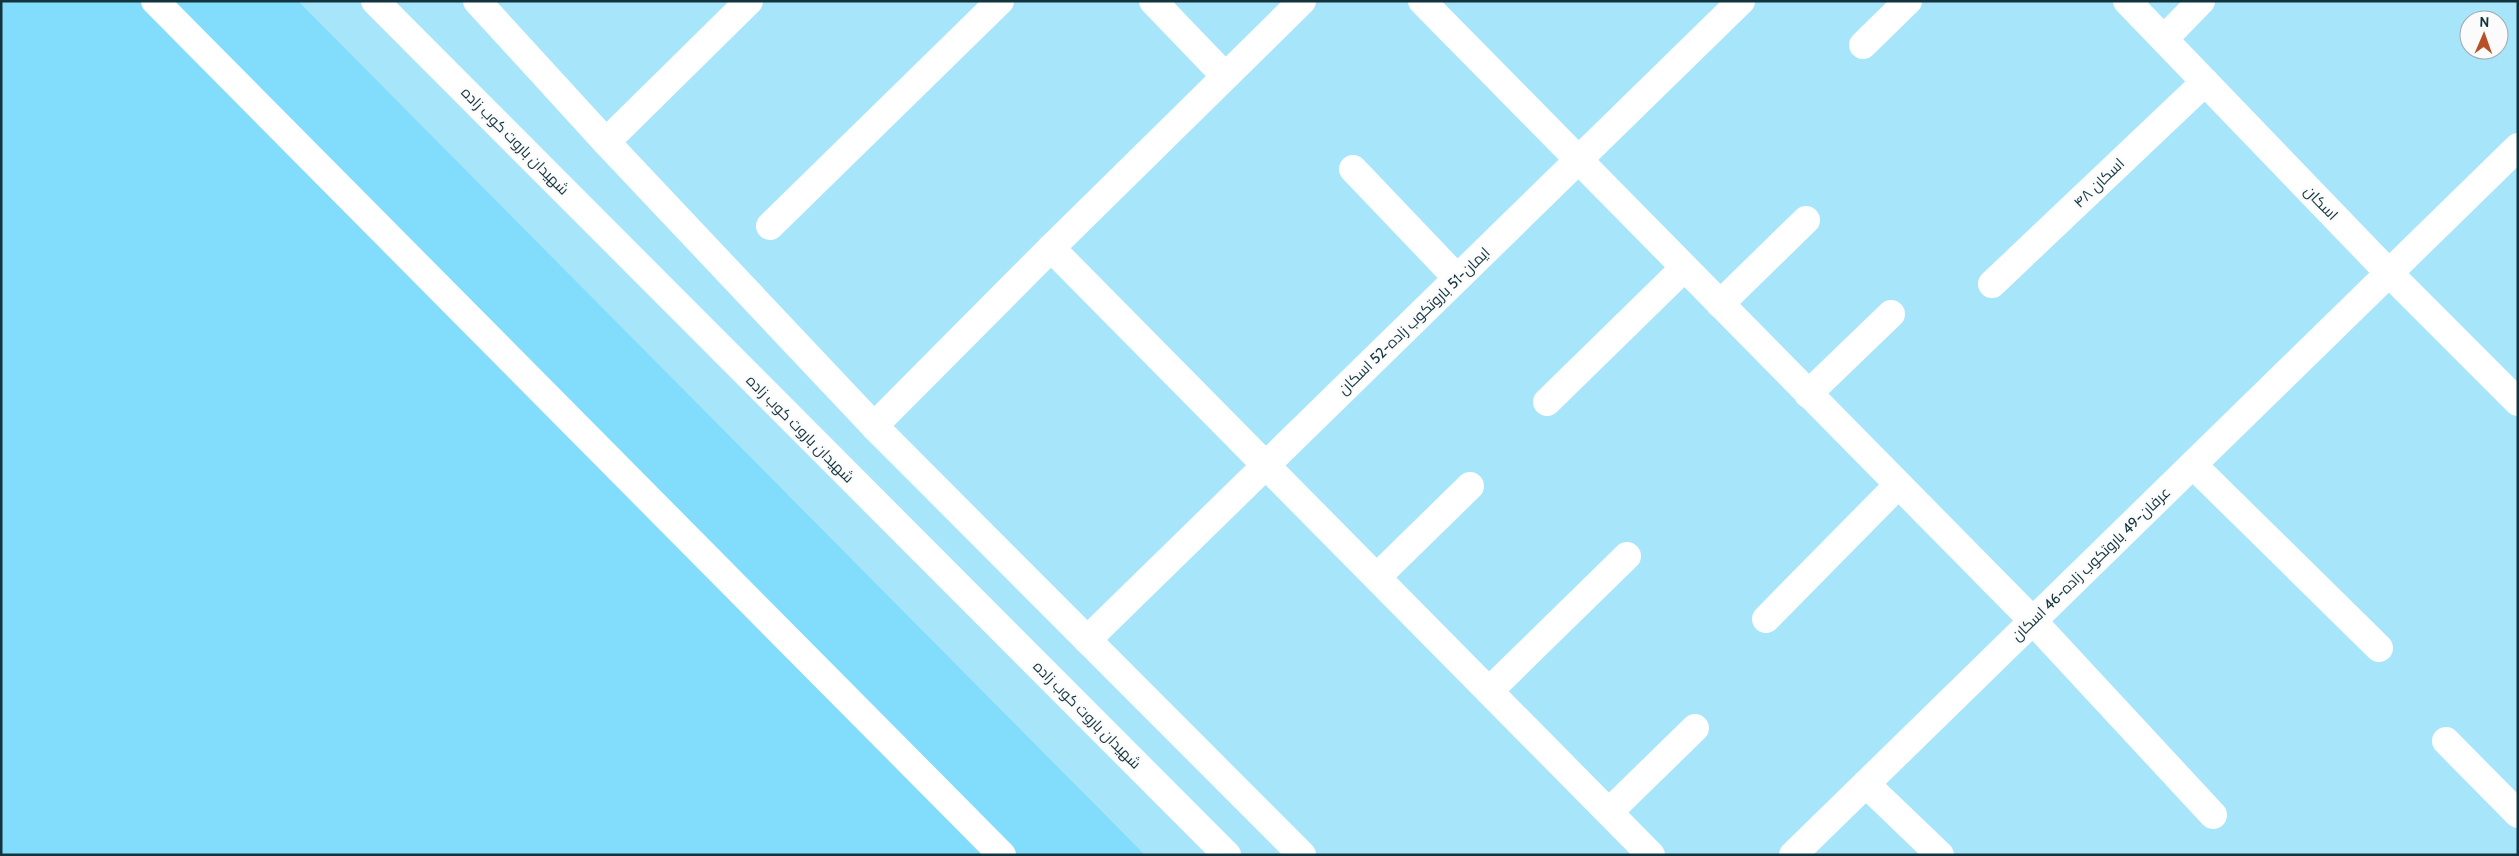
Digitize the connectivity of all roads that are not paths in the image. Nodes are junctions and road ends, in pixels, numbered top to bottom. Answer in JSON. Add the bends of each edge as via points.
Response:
{"nodes":[{"id":1,"x":155,"y":1,"type":"edge"},
{"id":2,"x":375,"y":1,"type":"edge"},
{"id":3,"x":477,"y":1,"type":"edge"},
{"id":4,"x":749,"y":1,"type":"edge"},
{"id":5,"x":1000,"y":1,"type":"edge"},
{"id":6,"x":1153,"y":1,"type":"edge"},
{"id":7,"x":1302,"y":1,"type":"edge"},
{"id":8,"x":1422,"y":1,"type":"edge"},
{"id":9,"x":1741,"y":1,"type":"edge"},
{"id":10,"x":1908,"y":1,"type":"edge"},
{"id":11,"x":2127,"y":1,"type":"edge"},
{"id":12,"x":2201,"y":1,"type":"edge"},
{"id":13,"x":2164,"y":39,"type":"junction"},
{"id":14,"x":1863,"y":45,"type":"dead end"},
{"id":15,"x":1225,"y":76,"type":"junction"},
{"id":16,"x":2205,"y":82,"type":"junction"},
{"id":17,"x":606,"y":142,"type":"junction"},
{"id":18,"x":2518,"y":147,"type":"edge"},
{"id":19,"x":1578,"y":160,"type":"junction"},
{"id":20,"x":1353,"y":169,"type":"dead end"},
{"id":21,"x":1806,"y":220,"type":"dead end"},
{"id":22,"x":770,"y":226,"type":"dead end"},
{"id":23,"x":1051,"y":248,"type":"junction"},
{"id":24,"x":1684,"y":268,"type":"junction"},
{"id":25,"x":2389,"y":273,"type":"junction"},
{"id":26,"x":1457,"y":278,"type":"junction"},
{"id":27,"x":1992,"y":284,"type":"dead end"},
{"id":28,"x":1720,"y":304,"type":"junction"},
{"id":29,"x":1891,"y":314,"type":"dead end"},
{"id":30,"x":1808,"y":394,"type":"junction"},
{"id":31,"x":1547,"y":402,"type":"dead end"},
{"id":32,"x":2518,"y":402,"type":"edge"},
{"id":33,"x":874,"y":426,"type":"junction"},
{"id":34,"x":1266,"y":465,"type":"junction"},
{"id":35,"x":2193,"y":465,"type":"junction"},
{"id":36,"x":1898,"y":485,"type":"junction"},
{"id":37,"x":1470,"y":486,"type":"dead end"},
{"id":38,"x":1627,"y":556,"type":"dead end"},
{"id":39,"x":1377,"y":577,"type":"junction"},
{"id":40,"x":1766,"y":618,"type":"dead end"},
{"id":41,"x":2033,"y":621,"type":"junction"},
{"id":42,"x":1087,"y":640,"type":"junction"},
{"id":43,"x":2379,"y":648,"type":"dead end"},
{"id":44,"x":1489,"y":691,"type":"junction"},
{"id":45,"x":1695,"y":728,"type":"dead end"},
{"id":46,"x":2446,"y":741,"type":"dead end"},
{"id":47,"x":1866,"y":784,"type":"junction"},
{"id":48,"x":1609,"y":812,"type":"junction"},
{"id":49,"x":2213,"y":814,"type":"dead end"},
{"id":50,"x":2518,"y":814,"type":"edge"},
{"id":51,"x":1002,"y":855,"type":"edge"},
{"id":52,"x":1227,"y":855,"type":"edge"},
{"id":53,"x":1302,"y":855,"type":"edge"},
{"id":54,"x":1651,"y":855,"type":"edge"},
{"id":55,"x":1794,"y":855,"type":"edge"},
{"id":56,"x":1940,"y":855,"type":"edge"}],
"edges":[{"from":1,"to":51,"type":"street"},
{"from":2,"to":52,"type":"street","name":"شهیدان باروت کوب زاده"},
{"from":3,"to":17,"type":"street"},
{"from":4,"to":17,"type":"street"},
{"from":5,"to":22,"type":"street"},
{"from":6,"to":15,"type":"street"},
{"from":7,"to":15,"type":"street"},
{"from":8,"to":19,"type":"street"},
{"from":9,"to":19,"type":"street","name":"ایمان-51 باروتکوب زاده-52 اسکان"},
{"from":10,"to":14,"type":"street"},
{"from":11,"to":13,"type":"street","name":"اسکان"},
{"from":12,"to":13,"type":"street"},
{"from":13,"to":16,"type":"street","name":"اسکان"},
{"from":15,"to":23,"type":"street"},
{"from":16,"to":25,"type":"street","name":"اسکان"},
{"from":16,"to":27,"type":"street","name":"اسکان ۴۸"},
{"from":17,"to":33,"type":"street"},
{"from":18,"to":25,"type":"street","name":"عرفان-49 باروتکوب زاده-46 اسکان"},
{"from":19,"to":24,"type":"street"},
{"from":19,"to":26,"type":"street","name":"ایمان-51 باروتکوب زاده-52 اسکان"},
{"from":20,"to":26,"type":"street"},
{"from":21,"to":28,"type":"street"},
{"from":23,"to":33,"type":"street"},
{"from":23,"to":34,"type":"street"},
{"from":24,"to":28,"type":"street"},
{"from":24,"to":31,"type":"street"},
{"from":25,"to":32,"type":"street","name":"اسکان"},
{"from":25,"to":35,"type":"street","name":"عرفان-49 باروتکوب زاده-46 اسکان"},
{"from":26,"to":34,"type":"street","name":"ایمان-51 باروتکوب زاده-52 اسکان"},
{"from":28,"to":30,"type":"street"},
{"from":29,"to":30,"type":"street"},
{"from":30,"to":36,"type":"street"},
{"from":33,"to":42,"type":"street"},
{"from":34,"to":39,"type":"street"},
{"from":34,"to":42,"type":"street","name":"ایمان-51 باروتکوب زاده-52 اسکان"},
{"from":35,"to":41,"type":"street","name":"عرفان-49 باروتکوب زاده-46 اسکان"},
{"from":35,"to":43,"type":"street"},
{"from":36,"to":40,"type":"street"},
{"from":36,"to":41,"type":"street"},
{"from":37,"to":39,"type":"street"},
{"from":38,"to":44,"type":"street"},
{"from":39,"to":44,"type":"street"},
{"from":41,"to":47,"type":"street","name":"عرفان-49 باروتکوب زاده-46 اسکان"},
{"from":41,"to":49,"type":"street"},
{"from":42,"to":53,"type":"street"},
{"from":44,"to":48,"type":"street"},
{"from":45,"to":48,"type":"street"},
{"from":46,"to":50,"type":"street"},
{"from":47,"to":55,"type":"street","name":"عرفان-49 باروتکوب زاده-46 اسکان"},
{"from":47,"to":56,"type":"street"},
{"from":48,"to":54,"type":"street"}]}
